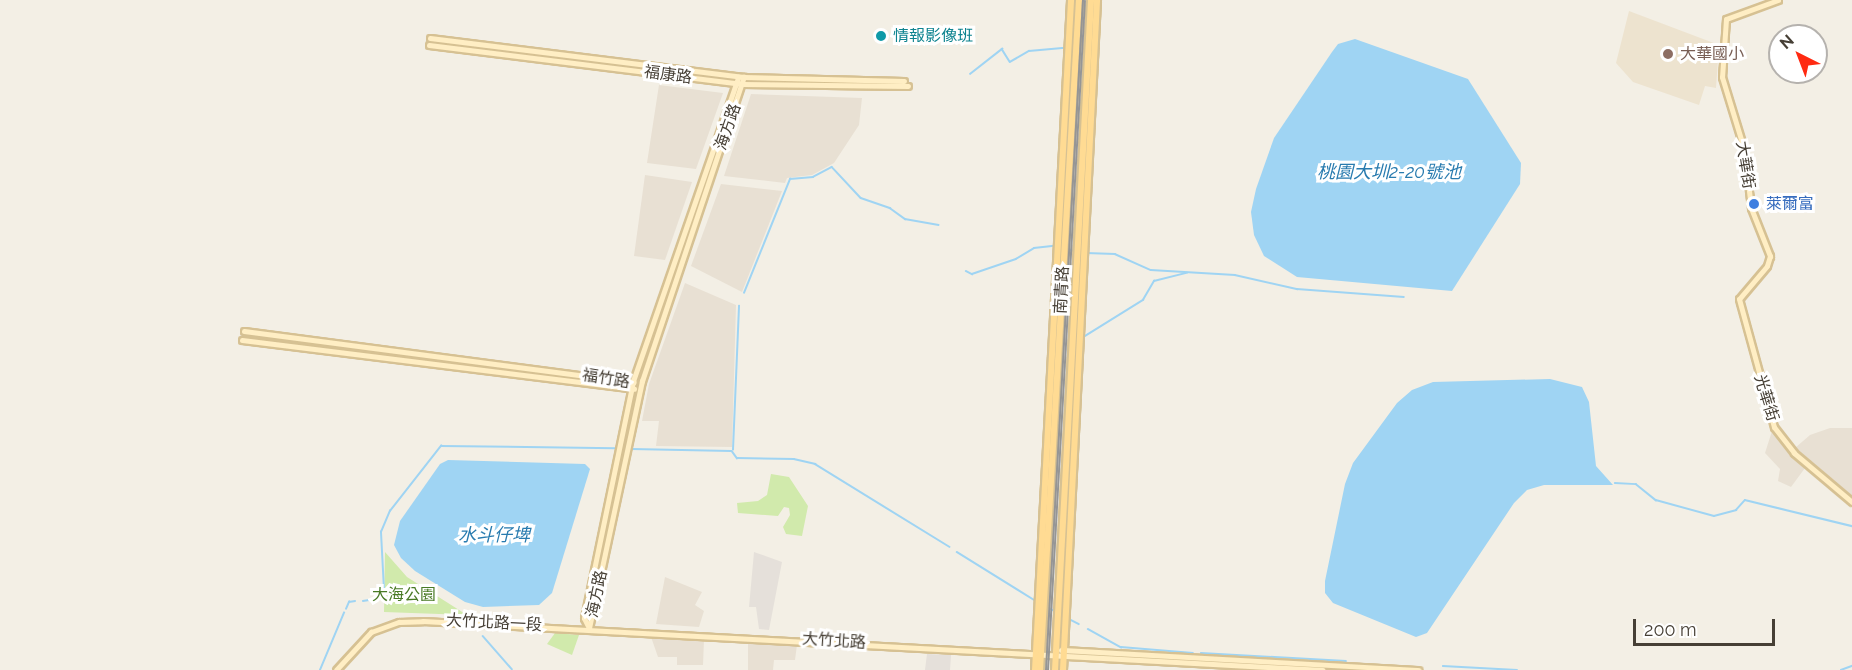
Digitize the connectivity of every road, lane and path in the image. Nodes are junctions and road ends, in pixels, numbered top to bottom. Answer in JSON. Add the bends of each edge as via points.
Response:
{"nodes":[{"id":1,"x":1071,"y":0,"type":"edge"},
{"id":2,"x":1079,"y":0,"type":"edge"},
{"id":3,"x":1091,"y":0,"type":"edge"},
{"id":4,"x":1097,"y":0,"type":"edge"},
{"id":5,"x":1778,"y":0,"type":"edge"},
{"id":6,"x":1075,"y":70,"type":"junction"},
{"id":7,"x":741,"y":77,"type":"junction"},
{"id":8,"x":904,"y":81,"type":"dead end"},
{"id":9,"x":735,"y":84,"type":"junction"},
{"id":10,"x":743,"y":84,"type":"junction"},
{"id":11,"x":908,"y":87,"type":"dead end"},
{"id":12,"x":1065,"y":122,"type":"junction"},
{"id":13,"x":1083,"y":122,"type":"junction"},
{"id":14,"x":1085,"y":174,"type":"junction"},
{"id":15,"x":1739,"y":299,"type":"joint"},
{"id":16,"x":244,"y":331,"type":"dead end"},
{"id":17,"x":243,"y":340,"type":"dead end"},
{"id":18,"x":633,"y":381,"type":"junction"},
{"id":19,"x":641,"y":386,"type":"junction"},
{"id":20,"x":631,"y":390,"type":"junction"},
{"id":21,"x":1071,"y":453,"type":"junction"},
{"id":22,"x":1048,"y":461,"type":"junction"},
{"id":23,"x":1852,"y":502,"type":"edge"},
{"id":24,"x":1050,"y":509,"type":"junction"},
{"id":25,"x":1063,"y":512,"type":"junction"},
{"id":26,"x":589,"y":628,"type":"junction"},
{"id":27,"x":627,"y":630,"type":"joint"},
{"id":28,"x":1039,"y":652,"type":"junction"},
{"id":29,"x":1056,"y":652,"type":"junction"},
{"id":30,"x":1064,"y":653,"type":"junction"},
{"id":31,"x":336,"y":670,"type":"edge"},
{"id":32,"x":1035,"y":670,"type":"edge"},
{"id":33,"x":1040,"y":670,"type":"edge"},
{"id":34,"x":1055,"y":670,"type":"edge"},
{"id":35,"x":1063,"y":670,"type":"edge"},
{"id":36,"x":1323,"y":670,"type":"edge"},
{"id":37,"x":1418,"y":670,"type":"edge"}],
"edges":[{"from":1,"to":12,"type":"main road"},
{"from":2,"to":6,"type":"main road","name":"南青路"},
{"from":3,"to":13,"type":"main road","name":"南青路"},
{"from":4,"to":14,"type":"main road"},
{"from":5,"to":15,"type":"street","name":"大華街","via":[[1726,19],[1722,77],[1744,148],[1751,208],[1770,256],[1767,266]]},
{"from":6,"to":12,"type":"main road","name":"南青路"},
{"from":6,"to":24,"type":"main road","name":"南青路"},
{"from":7,"to":8,"type":"street","name":"福康路"},
{"from":7,"to":9,"type":"street","name":"海方路"},
{"from":7,"to":9,"type":"street","name":"福康路","via":[[429,42]]},
{"from":7,"to":10,"type":"street","name":"海方路"},
{"from":9,"to":10,"type":"street","name":"福康路"},
{"from":9,"to":18,"type":"street","name":"海方路"},
{"from":10,"to":11,"type":"street","name":"福康路"},
{"from":10,"to":19,"type":"street","name":"海方路"},
{"from":12,"to":22,"type":"main road"},
{"from":13,"to":14,"type":"main road","name":"南青路"},
{"from":13,"to":25,"type":"main road","name":"南青路"},
{"from":14,"to":21,"type":"main road"},
{"from":15,"to":23,"type":"street","name":"光華街","via":[[1774,427],[1794,453]]},
{"from":16,"to":18,"type":"street","name":"福竹路"},
{"from":17,"to":20,"type":"street","name":"福竹路"},
{"from":18,"to":19,"type":"street","name":"福竹路"},
{"from":18,"to":20,"type":"street","name":"海方路"},
{"from":19,"to":20,"type":"street","name":"福竹路"},
{"from":19,"to":26,"type":"street","name":"海方路"},
{"from":20,"to":26,"type":"street","name":"海方路","via":[[584,618]]},
{"from":21,"to":25,"type":"main road","name":"南青路"},
{"from":21,"to":30,"type":"main road"},
{"from":22,"to":24,"type":"main road","name":"南青路"},
{"from":22,"to":28,"type":"main road"},
{"from":24,"to":28,"type":"main road","name":"南青路"},
{"from":25,"to":29,"type":"main road","name":"南青路"},
{"from":26,"to":27,"type":"street","name":"大竹北路一段"},
{"from":26,"to":31,"type":"street","name":"大竹北路一段","via":[[399,622],[364,636]]},
{"from":27,"to":28,"type":"street","name":"大竹北路"},
{"from":28,"to":29,"type":"street","name":"大竹北路"},
{"from":28,"to":32,"type":"main road"},
{"from":28,"to":33,"type":"main road","name":"南青路"},
{"from":29,"to":30,"type":"street","name":"大竹北路"},
{"from":29,"to":34,"type":"main road","name":"南青路"},
{"from":30,"to":35,"type":"main road"},
{"from":30,"to":36,"type":"street","name":"大竹北路"},
{"from":30,"to":37,"type":"street","name":"大竹北路"}]}
